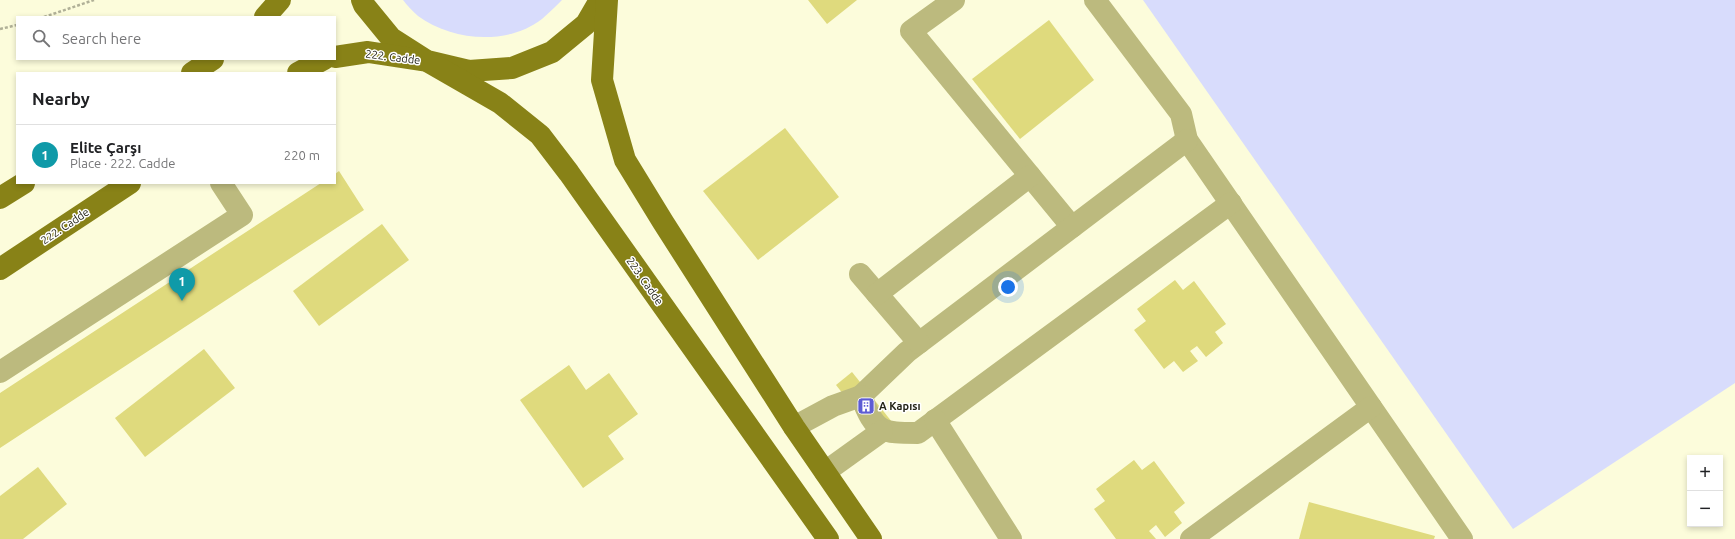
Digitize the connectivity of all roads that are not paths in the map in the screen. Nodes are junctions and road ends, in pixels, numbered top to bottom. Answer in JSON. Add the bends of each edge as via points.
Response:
{"nodes":[{"id":1,"x":280,"y":0,"type":"edge"},
{"id":2,"x":362,"y":0,"type":"edge"},
{"id":3,"x":600,"y":0,"type":"edge"},
{"id":4,"x":607,"y":0,"type":"edge"},
{"id":5,"x":954,"y":0,"type":"edge"},
{"id":6,"x":1095,"y":0,"type":"edge"},
{"id":7,"x":266,"y":16,"type":"edge"},
{"id":8,"x":336,"y":57,"type":"edge"},
{"id":9,"x":212,"y":60,"type":"edge"},
{"id":10,"x":322,"y":60,"type":"edge"},
{"id":11,"x":427,"y":61,"type":"junction"},
{"id":12,"x":194,"y":72,"type":"edge"},
{"id":13,"x":300,"y":72,"type":"edge"},
{"id":14,"x":1187,"y":140,"type":"junction"},
{"id":15,"x":1030,"y":176,"type":"junction"},
{"id":16,"x":22,"y":184,"type":"edge"},
{"id":17,"x":128,"y":184,"type":"edge"},
{"id":18,"x":222,"y":184,"type":"edge"},
{"id":19,"x":0,"y":198,"type":"edge"},
{"id":20,"x":1231,"y":203,"type":"junction"},
{"id":21,"x":1072,"y":227,"type":"junction"},
{"id":22,"x":0,"y":269,"type":"edge"},
{"id":23,"x":860,"y":274,"type":"dead end"},
{"id":24,"x":877,"y":294,"type":"junction"},
{"id":25,"x":919,"y":343,"type":"junction"},
{"id":26,"x":0,"y":372,"type":"edge"},
{"id":27,"x":861,"y":396,"type":"junction"},
{"id":28,"x":1371,"y":407,"type":"junction"},
{"id":29,"x":935,"y":420,"type":"junction"},
{"id":30,"x":794,"y":427,"type":"junction"},
{"id":31,"x":882,"y":430,"type":"junction"},
{"id":32,"x":825,"y":472,"type":"junction"},
{"id":33,"x":825,"y":538,"type":"edge"},
{"id":34,"x":871,"y":539,"type":"edge"},
{"id":35,"x":1011,"y":539,"type":"edge"},
{"id":36,"x":1191,"y":539,"type":"edge"},
{"id":37,"x":1462,"y":539,"type":"edge"}],
"edges":[{"from":1,"to":7,"type":"main road"},
{"from":2,"to":11,"type":"main road","name":"223. Cadde","via":[[391,38]]},
{"from":3,"to":11,"type":"main road","via":[[586,24],[552,52],[512,68],[469,71]]},
{"from":4,"to":30,"type":"main road","via":[[602,80],[625,160]]},
{"from":5,"to":15,"type":"street","via":[[912,31]]},
{"from":6,"to":14,"type":"street","via":[[1181,114]]},
{"from":8,"to":11,"type":"main road","name":"222. Cadde","via":[[368,52]]},
{"from":9,"to":12,"type":"main road"},
{"from":10,"to":13,"type":"main road"},
{"from":11,"to":33,"type":"main road","name":"223. Cadde","via":[[500,103],[540,135]]},
{"from":14,"to":20,"type":"street"},
{"from":14,"to":21,"type":"street"},
{"from":15,"to":21,"type":"street"},
{"from":15,"to":24,"type":"street"},
{"from":16,"to":19,"type":"main road"},
{"from":17,"to":22,"type":"main road","name":"222. Cadde"},
{"from":18,"to":26,"type":"street","via":[[242,214]]},
{"from":20,"to":28,"type":"street"},
{"from":20,"to":29,"type":"street"},
{"from":21,"to":25,"type":"street"},
{"from":23,"to":24,"type":"street"},
{"from":24,"to":25,"type":"street"},
{"from":25,"to":27,"type":"street"},
{"from":27,"to":30,"type":"street","via":[[833,406]]},
{"from":27,"to":31,"type":"street","via":[[877,426]]},
{"from":28,"to":36,"type":"street"},
{"from":28,"to":37,"type":"street"},
{"from":29,"to":31,"type":"street","via":[[918,433]]},
{"from":29,"to":35,"type":"street"},
{"from":30,"to":32,"type":"main road"},
{"from":31,"to":32,"type":"street"},
{"from":32,"to":34,"type":"main road"}]}
